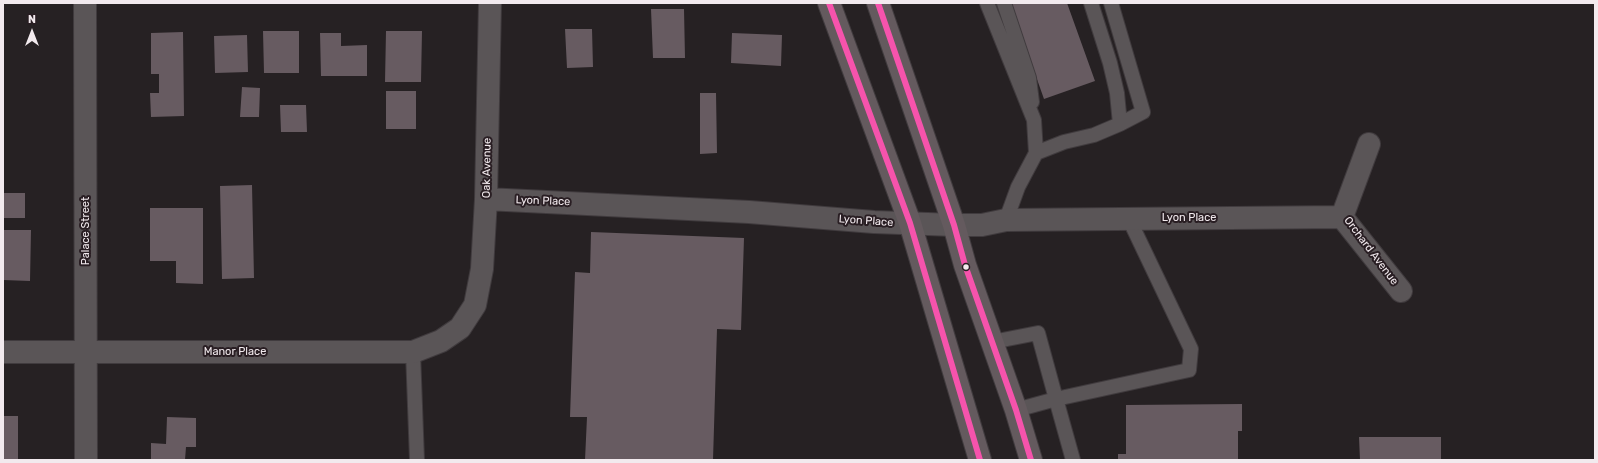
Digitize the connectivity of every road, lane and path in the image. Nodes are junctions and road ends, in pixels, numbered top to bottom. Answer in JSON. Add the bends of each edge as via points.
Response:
{"nodes":[{"id":1,"x":85,"y":3,"type":"edge"},
{"id":2,"x":490,"y":3,"type":"edge"},
{"id":3,"x":829,"y":3,"type":"edge"},
{"id":4,"x":878,"y":3,"type":"edge"},
{"id":5,"x":987,"y":3,"type":"edge"},
{"id":6,"x":1004,"y":3,"type":"edge"},
{"id":7,"x":1091,"y":3,"type":"edge"},
{"id":8,"x":1111,"y":3,"type":"edge"},
{"id":9,"x":1034,"y":120,"type":"junction"},
{"id":10,"x":1120,"y":124,"type":"junction"},
{"id":11,"x":1369,"y":144,"type":"dead end"},
{"id":12,"x":1036,"y":153,"type":"junction"},
{"id":13,"x":486,"y":199,"type":"junction"},
{"id":14,"x":1342,"y":217,"type":"junction"},
{"id":15,"x":1129,"y":219,"type":"junction"},
{"id":16,"x":1006,"y":220,"type":"junction"},
{"id":17,"x":910,"y":223,"type":"junction"},
{"id":18,"x":954,"y":225,"type":"junction"},
{"id":19,"x":1401,"y":291,"type":"dead end"},
{"id":20,"x":460,"y":328,"type":"joint"},
{"id":21,"x":992,"y":342,"type":"junction"},
{"id":22,"x":3,"y":352,"type":"edge"},
{"id":23,"x":86,"y":352,"type":"junction"},
{"id":24,"x":413,"y":352,"type":"junction"},
{"id":25,"x":1056,"y":399,"type":"junction"},
{"id":26,"x":1016,"y":410,"type":"junction"},
{"id":27,"x":86,"y":460,"type":"edge"},
{"id":28,"x":417,"y":460,"type":"edge"},
{"id":29,"x":980,"y":460,"type":"edge"},
{"id":30,"x":1032,"y":460,"type":"edge"},
{"id":31,"x":1073,"y":460,"type":"edge"}],
"edges":[{"from":1,"to":23,"type":"street","name":"Palace Street"},
{"from":2,"to":13,"type":"street","name":"Oak Avenue"},
{"from":3,"to":17,"type":"main road"},
{"from":4,"to":18,"type":"main road"},
{"from":5,"to":9,"type":"lane"},
{"from":6,"to":9,"type":"lane","via":[[1029,78]]},
{"from":7,"to":10,"type":"lane","via":[[1110,63],[1117,93]]},
{"from":8,"to":10,"type":"lane","via":[[1143,112]]},
{"from":9,"to":12,"type":"lane"},
{"from":10,"to":12,"type":"lane"},
{"from":11,"to":14,"type":"street","name":"Orchard Avenue"},
{"from":12,"to":16,"type":"lane","via":[[1018,187]]},
{"from":13,"to":17,"type":"street","name":"Lyon Place"},
{"from":13,"to":20,"type":"street","name":"Oak Avenue","via":[[482,269],[475,305]]},
{"from":14,"to":15,"type":"street","name":"Lyon Place"},
{"from":14,"to":19,"type":"street","name":"Orchard Avenue"},
{"from":15,"to":16,"type":"street","name":"Lyon Place"},
{"from":15,"to":25,"type":"lane","via":[[1191,349],[1188,370]]},
{"from":16,"to":18,"type":"street","name":"Lyon Place"},
{"from":17,"to":18,"type":"street","name":"Lyon Place"},
{"from":17,"to":29,"type":"main road"},
{"from":18,"to":21,"type":"main road"},
{"from":20,"to":24,"type":"street","name":"Manor Place","via":[[441,341]]},
{"from":21,"to":25,"type":"lane","via":[[1038,333]]},
{"from":21,"to":26,"type":"main road"},
{"from":22,"to":23,"type":"street","name":"Manor Place"},
{"from":23,"to":24,"type":"street","name":"Manor Place"},
{"from":23,"to":27,"type":"street","name":"Palace Street"},
{"from":24,"to":28,"type":"lane"},
{"from":25,"to":26,"type":"lane"},
{"from":25,"to":31,"type":"lane"},
{"from":26,"to":30,"type":"main road"}]}
